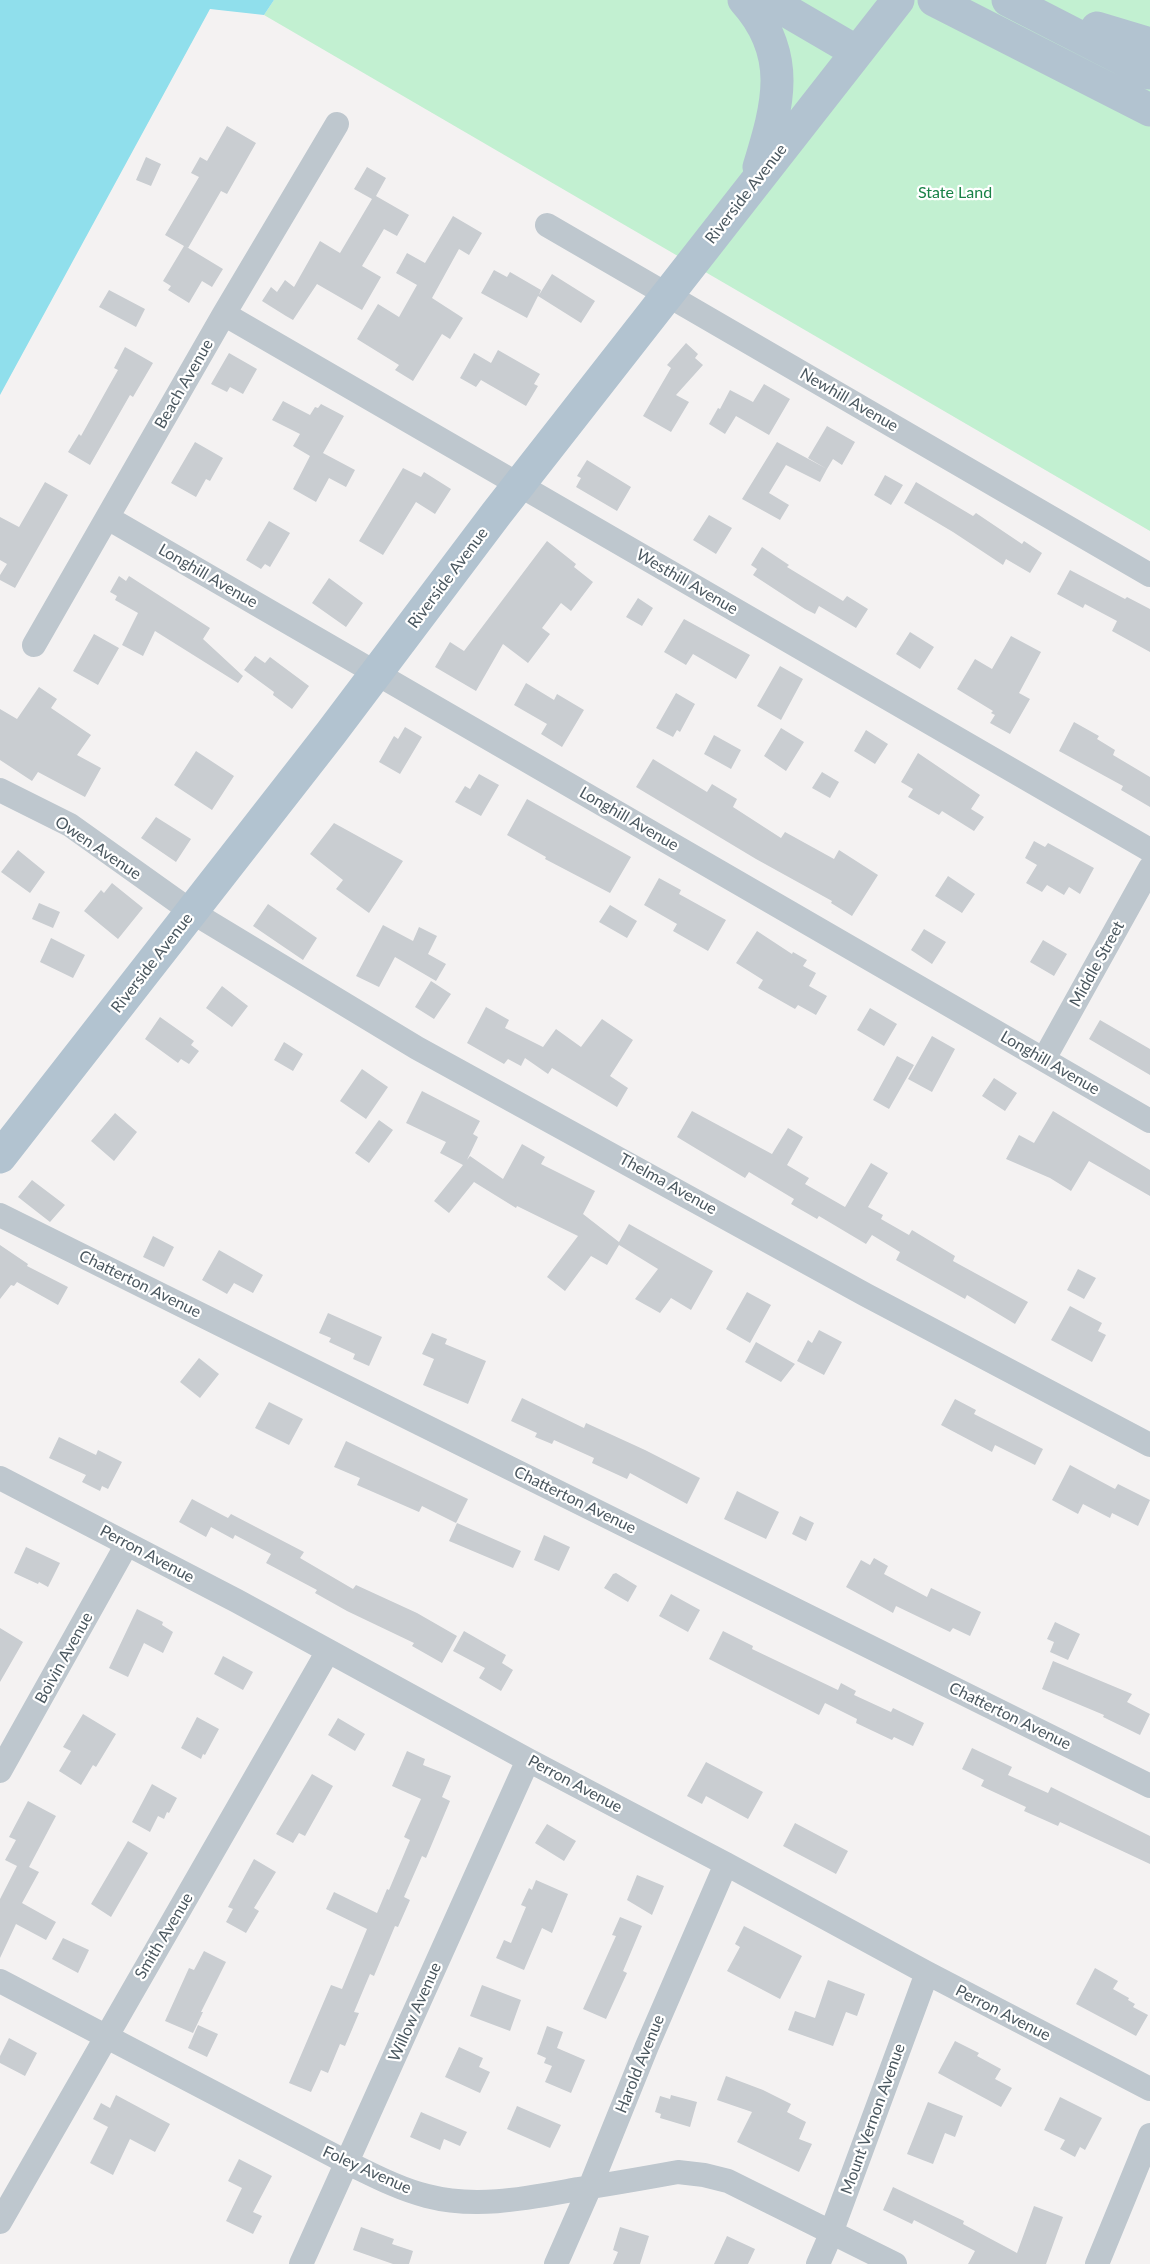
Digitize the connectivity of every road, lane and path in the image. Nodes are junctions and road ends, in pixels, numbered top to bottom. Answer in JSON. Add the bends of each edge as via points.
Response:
{"nodes":[{"id":1,"x":744,"y":0,"type":"edge"},
{"id":2,"x":768,"y":0,"type":"edge"},
{"id":3,"x":898,"y":0,"type":"edge"},
{"id":4,"x":934,"y":0,"type":"edge"},
{"id":5,"x":1008,"y":0,"type":"edge"},
{"id":6,"x":1150,"y":44,"type":"edge"},
{"id":7,"x":857,"y":52,"type":"junction"},
{"id":8,"x":1150,"y":73,"type":"edge"},
{"id":9,"x":1150,"y":110,"type":"edge"},
{"id":10,"x":337,"y":124,"type":"dead end"},
{"id":11,"x":755,"y":183,"type":"junction"},
{"id":12,"x":547,"y":225,"type":"dead end"},
{"id":13,"x":667,"y":295,"type":"junction"},
{"id":14,"x":224,"y":314,"type":"junction"},
{"id":15,"x":519,"y":485,"type":"junction"},
{"id":16,"x":108,"y":518,"type":"junction"},
{"id":17,"x":1150,"y":575,"type":"edge"},
{"id":18,"x":34,"y":645,"type":"dead end"},
{"id":19,"x":376,"y":673,"type":"junction"},
{"id":20,"x":0,"y":790,"type":"edge"},
{"id":21,"x":1150,"y":850,"type":"edge"},
{"id":22,"x":1150,"y":868,"type":"edge"},
{"id":23,"x":192,"y":912,"type":"junction"},
{"id":24,"x":1044,"y":1059,"type":"junction"},
{"id":25,"x":1150,"y":1121,"type":"edge"},
{"id":26,"x":0,"y":1156,"type":"edge"},
{"id":27,"x":0,"y":1215,"type":"edge"},
{"id":28,"x":1150,"y":1445,"type":"edge"},
{"id":29,"x":0,"y":1478,"type":"edge"},
{"id":30,"x":127,"y":1544,"type":"junction"},
{"id":31,"x":328,"y":1651,"type":"junction"},
{"id":32,"x":528,"y":1760,"type":"junction"},
{"id":33,"x":0,"y":1771,"type":"edge"},
{"id":34,"x":1150,"y":1786,"type":"edge"},
{"id":35,"x":726,"y":1864,"type":"junction"},
{"id":36,"x":927,"y":1973,"type":"junction"},
{"id":37,"x":0,"y":1981,"type":"edge"},
{"id":38,"x":104,"y":2037,"type":"junction"},
{"id":39,"x":1150,"y":2089,"type":"edge"},
{"id":40,"x":1150,"y":2135,"type":"edge"},
{"id":41,"x":346,"y":2162,"type":"junction"},
{"id":42,"x":590,"y":2187,"type":"junction"},
{"id":43,"x":0,"y":2222,"type":"edge"},
{"id":44,"x":832,"y":2232,"type":"junction"},
{"id":45,"x":301,"y":2264,"type":"edge"},
{"id":46,"x":556,"y":2264,"type":"edge"},
{"id":47,"x":818,"y":2264,"type":"edge"},
{"id":48,"x":895,"y":2264,"type":"edge"},
{"id":49,"x":1097,"y":2264,"type":"edge"}],
"edges":[{"from":1,"to":11,"type":"main road","via":[[767,34],[778,81],[776,108]]},
{"from":2,"to":7,"type":"main road"},
{"from":3,"to":7,"type":"main road","name":"Riverside Avenue"},
{"from":4,"to":9,"type":"main road"},
{"from":5,"to":6,"type":"main road"},
{"from":5,"to":8,"type":"main road"},
{"from":7,"to":11,"type":"main road","name":"Riverside Avenue"},
{"from":10,"to":14,"type":"street","name":"Beach Avenue"},
{"from":11,"to":13,"type":"main road","name":"Riverside Avenue"},
{"from":12,"to":13,"type":"street","name":"Newhill Avenue"},
{"from":13,"to":15,"type":"main road","name":"Riverside Avenue"},
{"from":13,"to":17,"type":"street","name":"Newhill Avenue"},
{"from":14,"to":15,"type":"street","name":"Westhill Avenue"},
{"from":14,"to":16,"type":"street","name":"Beach Avenue"},
{"from":15,"to":19,"type":"main road","name":"Riverside Avenue"},
{"from":15,"to":21,"type":"street","name":"Westhill Avenue"},
{"from":16,"to":18,"type":"street","name":"Beach Avenue"},
{"from":16,"to":19,"type":"street","name":"Longhill Avenue"},
{"from":19,"to":23,"type":"main road","name":"Riverside Avenue"},
{"from":19,"to":24,"type":"street","name":"Longhill Avenue"},
{"from":20,"to":23,"type":"street","name":"Owen Avenue","via":[[70,825]]},
{"from":22,"to":24,"type":"street","name":"Middle Street"},
{"from":23,"to":26,"type":"main road","name":"Riverside Avenue"},
{"from":23,"to":28,"type":"street","name":"Thelma Avenue","via":[[417,1048],[866,1295]]},
{"from":24,"to":25,"type":"street","name":"Longhill Avenue"},
{"from":27,"to":34,"type":"street","name":"Chatterton Avenue"},
{"from":29,"to":30,"type":"street","name":"Perron Avenue"},
{"from":30,"to":31,"type":"street","name":"Perron Avenue"},
{"from":30,"to":33,"type":"street","name":"Boivin Avenue"},
{"from":31,"to":32,"type":"street","name":"Perron Avenue"},
{"from":31,"to":38,"type":"street","name":"Smith Avenue"},
{"from":32,"to":35,"type":"street","name":"Perron Avenue"},
{"from":32,"to":41,"type":"street","name":"Willow Avenue"},
{"from":35,"to":36,"type":"street","name":"Perron Avenue"},
{"from":35,"to":42,"type":"street","name":"Harold Avenue"},
{"from":36,"to":39,"type":"street","name":"Perron Avenue"},
{"from":36,"to":44,"type":"street","name":"Mount Vernon Avenue"},
{"from":37,"to":38,"type":"street","name":"Foley Avenue"},
{"from":38,"to":41,"type":"street","name":"Foley Avenue"},
{"from":38,"to":43,"type":"street","name":"Smith Avenue"},
{"from":40,"to":49,"type":"street"},
{"from":41,"to":42,"type":"street","name":"Foley Avenue","via":[[396,2186],[455,2201],[482,2203]]},
{"from":41,"to":45,"type":"street","name":"Willow Avenue"},
{"from":42,"to":44,"type":"street","name":"Foley Avenue","via":[[678,2172],[704,2175],[728,2181]]},
{"from":42,"to":46,"type":"street","name":"Harold Avenue"},
{"from":44,"to":47,"type":"street","name":"Mount Vernon Avenue"},
{"from":44,"to":48,"type":"street","name":"Foley Avenue"}]}
